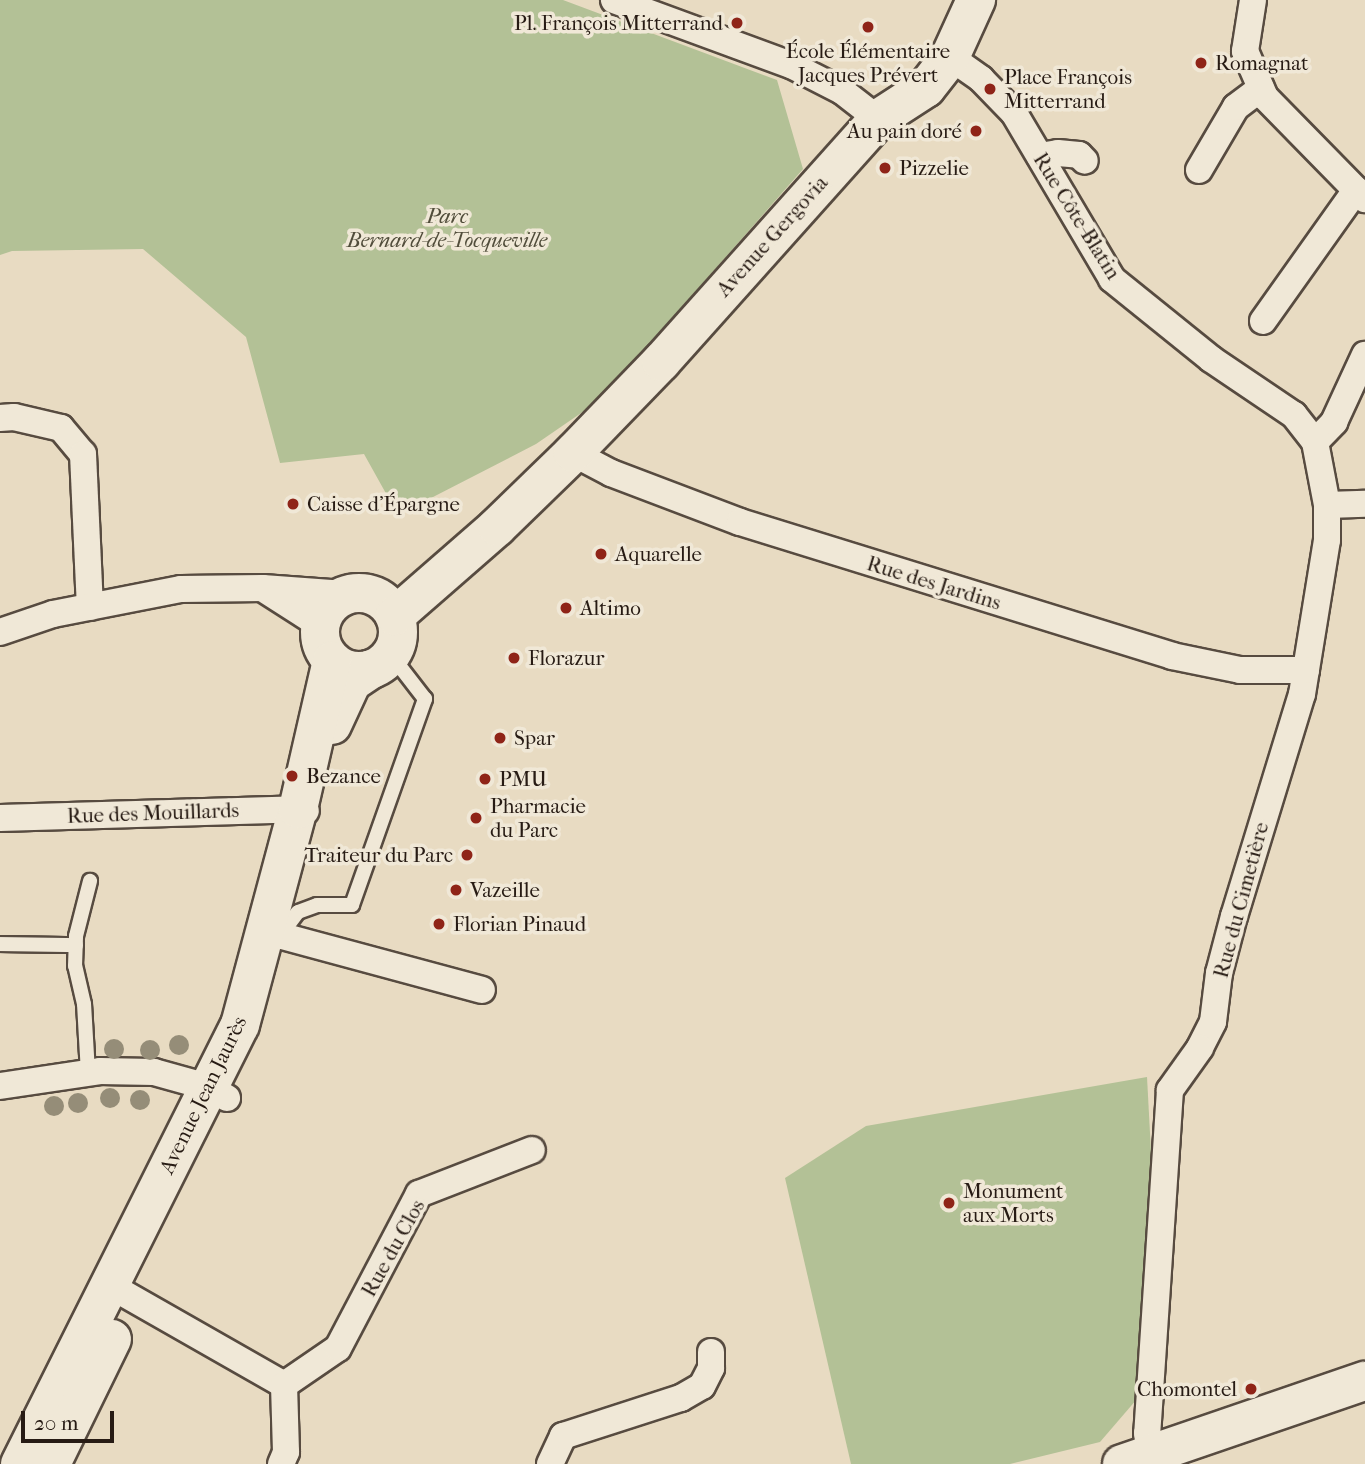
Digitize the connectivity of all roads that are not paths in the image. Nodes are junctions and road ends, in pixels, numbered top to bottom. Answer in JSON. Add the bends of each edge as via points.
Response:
{"nodes":[{"id":1,"x":614,"y":0,"type":"edge"},
{"id":2,"x":976,"y":0,"type":"edge"},
{"id":3,"x":1253,"y":0,"type":"edge"},
{"id":4,"x":950,"y":57,"type":"junction"},
{"id":5,"x":1263,"y":93,"type":"junction"},
{"id":6,"x":878,"y":119,"type":"junction"},
{"id":7,"x":1040,"y":156,"type":"junction"},
{"id":8,"x":1085,"y":161,"type":"dead end"},
{"id":9,"x":1199,"y":170,"type":"dead end"},
{"id":10,"x":1361,"y":194,"type":"edge"},
{"id":11,"x":1262,"y":321,"type":"dead end"},
{"id":12,"x":1365,"y":355,"type":"edge"},
{"id":13,"x":0,"y":418,"type":"edge"},
{"id":14,"x":1315,"y":442,"type":"junction"},
{"id":15,"x":565,"y":461,"type":"junction"},
{"id":16,"x":1365,"y":504,"type":"edge"},
{"id":17,"x":1327,"y":505,"type":"junction"},
{"id":18,"x":263,"y":588,"type":"junction"},
{"id":19,"x":345,"y":594,"type":"junction"},
{"id":20,"x":90,"y":607,"type":"junction"},
{"id":21,"x":395,"y":616,"type":"junction"},
{"id":22,"x":320,"y":625,"type":"junction"},
{"id":23,"x":0,"y":632,"type":"edge"},
{"id":24,"x":332,"y":661,"type":"junction"},
{"id":25,"x":381,"y":662,"type":"junction"},
{"id":26,"x":1306,"y":670,"type":"junction"},
{"id":27,"x":302,"y":810,"type":"junction"},
{"id":28,"x":0,"y":818,"type":"edge"},
{"id":29,"x":90,"y":881,"type":"dead end"},
{"id":30,"x":272,"y":940,"type":"junction"},
{"id":31,"x":0,"y":944,"type":"edge"},
{"id":32,"x":76,"y":946,"type":"junction"},
{"id":33,"x":482,"y":990,"type":"dead end"},
{"id":34,"x":88,"y":1073,"type":"junction"},
{"id":35,"x":0,"y":1086,"type":"edge"},
{"id":36,"x":217,"y":1092,"type":"junction"},
{"id":37,"x":532,"y":1150,"type":"dead end"},
{"id":38,"x":121,"y":1291,"type":"junction"},
{"id":39,"x":711,"y":1352,"type":"dead end"},
{"id":40,"x":1365,"y":1381,"type":"edge"},
{"id":41,"x":284,"y":1385,"type":"junction"},
{"id":42,"x":1136,"y":1459,"type":"edge"},
{"id":43,"x":20,"y":1464,"type":"edge"},
{"id":44,"x":51,"y":1464,"type":"edge"},
{"id":45,"x":281,"y":1464,"type":"edge"},
{"id":46,"x":550,"y":1464,"type":"edge"}],
"edges":[{"from":1,"to":6,"type":"street","via":[[791,65],[842,92]]},
{"from":2,"to":4,"type":"main road","name":"Avenue Gergovia"},
{"from":3,"to":5,"type":"street","via":[[1245,51]]},
{"from":4,"to":6,"type":"main road","name":"Avenue Gergovia","via":[[926,88]]},
{"from":4,"to":7,"type":"street","name":"Rue Côte-Blatin","via":[[981,79],[1014,113]]},
{"from":5,"to":9,"type":"street","via":[[1236,107]]},
{"from":5,"to":10,"type":"street"},
{"from":6,"to":15,"type":"main road","name":"Avenue Gergovia","via":[[661,362]]},
{"from":7,"to":8,"type":"street","via":[[1079,155]]},
{"from":7,"to":14,"type":"street","name":"Rue Côte-Blatin","via":[[1112,279],[1211,359],[1294,415]]},
{"from":10,"to":11,"type":"street"},
{"from":12,"to":14,"type":"street","via":[[1334,422]]},
{"from":13,"to":20,"type":"street","via":[[61,428],[83,454]]},
{"from":14,"to":17,"type":"street","name":"Rue du Cimetière"},
{"from":15,"to":21,"type":"main road","name":"Avenue Gergovia"},
{"from":15,"to":26,"type":"street","name":"Rue des Jardins","via":[[611,472],[740,522],[1172,656],[1240,670]]},
{"from":16,"to":17,"type":"street"},
{"from":17,"to":26,"type":"street","name":"Rue du Cimetière","via":[[1327,540]]},
{"from":18,"to":19,"type":"street"},
{"from":18,"to":20,"type":"street","via":[[181,589]]},
{"from":18,"to":22,"type":"street"},
{"from":19,"to":21,"type":"main road","via":[[377,597]]},
{"from":19,"to":22,"type":"main road","via":[[329,606]]},
{"from":20,"to":23,"type":"street"},
{"from":21,"to":25,"type":"main road","via":[[398,636]]},
{"from":22,"to":24,"type":"main road","via":[[320,638]]},
{"from":24,"to":25,"type":"main road","via":[[351,670]]},
{"from":24,"to":27,"type":"main road","name":"Avenue Jean Jaurès"},
{"from":25,"to":27,"type":"main road","name":"Avenue Jean Jaurès","via":[[352,682]]},
{"from":25,"to":30,"type":"lane","via":[[425,699],[352,905],[317,905],[298,912]]},
{"from":26,"to":42,"type":"street","name":"Rue du Cimetière","via":[[1234,916],[1219,973],[1213,1022],[1170,1090],[1147,1433]]},
{"from":27,"to":28,"type":"street","name":"Rue des Mouillards"},
{"from":27,"to":30,"type":"main road","name":"Avenue Jean Jaurès"},
{"from":29,"to":32,"type":"lane"},
{"from":30,"to":33,"type":"street"},
{"from":30,"to":36,"type":"main road","name":"Avenue Jean Jaurès"},
{"from":31,"to":32,"type":"lane"},
{"from":32,"to":34,"type":"lane"},
{"from":34,"to":35,"type":"street"},
{"from":34,"to":36,"type":"street","via":[[153,1072]]},
{"from":36,"to":38,"type":"main road","name":"Avenue Jean Jaurès"},
{"from":37,"to":41,"type":"street","name":"Rue du Clos","via":[[419,1194],[338,1348]]},
{"from":38,"to":41,"type":"street"},
{"from":38,"to":43,"type":"main road","name":"Avenue Jean Jaurès"},
{"from":38,"to":44,"type":"main road","name":"Avenue Jean Jaurès"},
{"from":39,"to":46,"type":"street","via":[[702,1386],[681,1398],[563,1436]]},
{"from":40,"to":42,"type":"main road"},
{"from":41,"to":45,"type":"street","via":[[286,1452]]}]}
